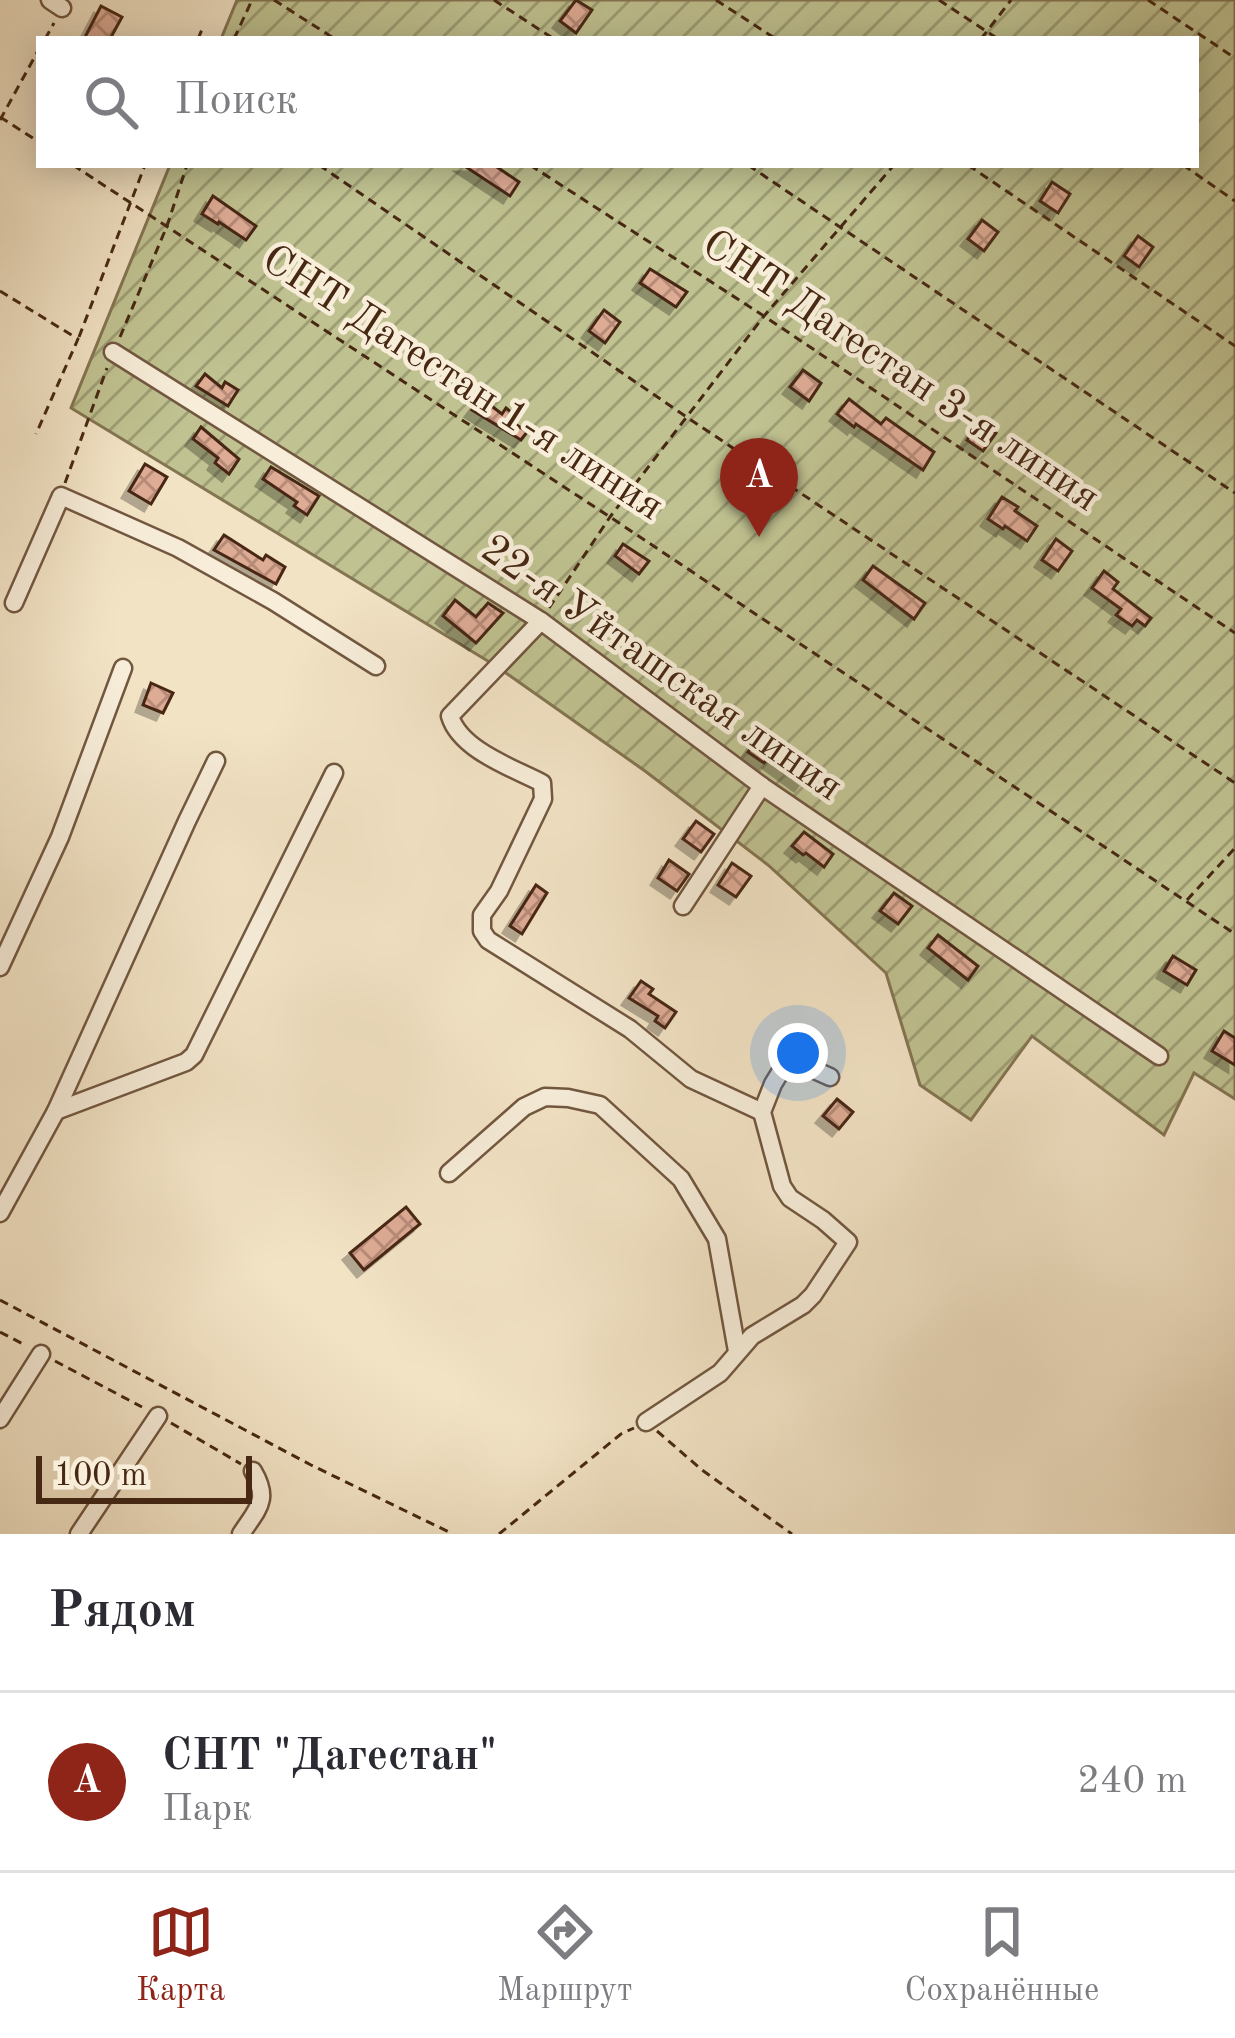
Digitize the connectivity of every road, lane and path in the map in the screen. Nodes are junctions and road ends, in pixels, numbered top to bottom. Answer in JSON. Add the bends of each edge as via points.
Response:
{"nodes":[{"id":1,"x":252,"y":0,"type":"edge"},
{"id":2,"x":274,"y":0,"type":"edge"},
{"id":3,"x":494,"y":0,"type":"edge"},
{"id":4,"x":716,"y":0,"type":"edge"},
{"id":5,"x":939,"y":0,"type":"edge"},
{"id":6,"x":1011,"y":0,"type":"edge"},
{"id":7,"x":1148,"y":0,"type":"edge"},
{"id":8,"x":203,"y":27,"type":"dead end"},
{"id":9,"x":986,"y":31,"type":"junction"},
{"id":10,"x":199,"y":36,"type":"edge"},
{"id":11,"x":235,"y":36,"type":"edge"},
{"id":12,"x":329,"y":36,"type":"edge"},
{"id":13,"x":549,"y":36,"type":"edge"},
{"id":14,"x":771,"y":36,"type":"edge"},
{"id":15,"x":983,"y":36,"type":"edge"},
{"id":16,"x":994,"y":36,"type":"edge"},
{"id":17,"x":36,"y":55,"type":"edge"},
{"id":18,"x":1235,"y":58,"type":"edge"},
{"id":19,"x":0,"y":118,"type":"edge"},
{"id":20,"x":36,"y":140,"type":"edge"},
{"id":21,"x":78,"y":168,"type":"edge"},
{"id":22,"x":144,"y":168,"type":"edge"},
{"id":23,"x":186,"y":168,"type":"edge"},
{"id":24,"x":323,"y":168,"type":"edge"},
{"id":25,"x":535,"y":168,"type":"edge"},
{"id":26,"x":753,"y":168,"type":"edge"},
{"id":27,"x":891,"y":168,"type":"edge"},
{"id":28,"x":972,"y":168,"type":"edge"},
{"id":29,"x":1187,"y":168,"type":"edge"},
{"id":30,"x":1235,"y":201,"type":"edge"},
{"id":31,"x":129,"y":202,"type":"junction"},
{"id":32,"x":167,"y":226,"type":"junction"},
{"id":33,"x":843,"y":226,"type":"junction"},
{"id":34,"x":0,"y":291,"type":"edge"},
{"id":35,"x":764,"y":316,"type":"junction"},
{"id":36,"x":79,"y":339,"type":"junction"},
{"id":37,"x":1235,"y":346,"type":"edge"},
{"id":38,"x":113,"y":352,"type":"junction"},
{"id":39,"x":688,"y":418,"type":"junction"},
{"id":40,"x":36,"y":434,"type":"dead end"},
{"id":41,"x":1235,"y":493,"type":"edge"},
{"id":42,"x":61,"y":496,"type":"junction"},
{"id":43,"x":610,"y":518,"type":"junction"},
{"id":44,"x":14,"y":603,"type":"dead end"},
{"id":45,"x":541,"y":621,"type":"junction"},
{"id":46,"x":1235,"y":632,"type":"edge"},
{"id":47,"x":376,"y":665,"type":"dead end"},
{"id":48,"x":123,"y":668,"type":"dead end"},
{"id":49,"x":216,"y":761,"type":"dead end"},
{"id":50,"x":334,"y":773,"type":"dead end"},
{"id":51,"x":1235,"y":784,"type":"edge"},
{"id":52,"x":762,"y":786,"type":"junction"},
{"id":53,"x":1235,"y":848,"type":"edge"},
{"id":54,"x":1185,"y":901,"type":"junction"},
{"id":55,"x":683,"y":906,"type":"dead end"},
{"id":56,"x":1235,"y":934,"type":"edge"},
{"id":57,"x":0,"y":967,"type":"edge"},
{"id":58,"x":1160,"y":1055,"type":"dead end"},
{"id":59,"x":830,"y":1077,"type":"dead end"},
{"id":60,"x":56,"y":1111,"type":"junction"},
{"id":61,"x":762,"y":1112,"type":"junction"},
{"id":62,"x":449,"y":1173,"type":"dead end"},
{"id":63,"x":0,"y":1213,"type":"edge"},
{"id":64,"x":0,"y":1300,"type":"edge"},
{"id":65,"x":0,"y":1332,"type":"edge"},
{"id":66,"x":737,"y":1351,"type":"junction"},
{"id":67,"x":41,"y":1354,"type":"junction"},
{"id":68,"x":158,"y":1416,"type":"junction"},
{"id":69,"x":0,"y":1419,"type":"edge"},
{"id":70,"x":646,"y":1421,"type":"junction"},
{"id":71,"x":253,"y":1471,"type":"joint"},
{"id":72,"x":79,"y":1534,"type":"edge"},
{"id":73,"x":241,"y":1534,"type":"edge"},
{"id":74,"x":453,"y":1534,"type":"edge"},
{"id":75,"x":499,"y":1534,"type":"edge"},
{"id":76,"x":792,"y":1534,"type":"edge"}],
"edges":[{"from":1,"to":11,"type":"path"},
{"from":2,"to":12,"type":"path"},
{"from":3,"to":13,"type":"path"},
{"from":4,"to":14,"type":"path"},
{"from":5,"to":9,"type":"path"},
{"from":6,"to":9,"type":"path"},
{"from":7,"to":18,"type":"path"},
{"from":8,"to":10,"type":"path"},
{"from":9,"to":15,"type":"path"},
{"from":9,"to":16,"type":"path"},
{"from":17,"to":19,"type":"path"},
{"from":19,"to":20,"type":"path"},
{"from":21,"to":31,"type":"path","name":"СНТ Дагестан 1-я линия"},
{"from":22,"to":31,"type":"path"},
{"from":23,"to":32,"type":"path"},
{"from":24,"to":39,"type":"path"},
{"from":25,"to":35,"type":"path","name":"СНТ Дагестан 3-я линия"},
{"from":26,"to":33,"type":"path"},
{"from":27,"to":33,"type":"path"},
{"from":28,"to":37,"type":"path"},
{"from":29,"to":30,"type":"path"},
{"from":31,"to":32,"type":"path","name":"СНТ Дагестан 1-я линия"},
{"from":31,"to":36,"type":"path"},
{"from":32,"to":38,"type":"path"},
{"from":32,"to":43,"type":"path","name":"СНТ Дагестан 1-я линия"},
{"from":33,"to":35,"type":"path"},
{"from":33,"to":41,"type":"path"},
{"from":34,"to":36,"type":"path"},
{"from":35,"to":39,"type":"path"},
{"from":35,"to":46,"type":"path","name":"СНТ Дагестан 3-я линия"},
{"from":36,"to":40,"type":"path"},
{"from":38,"to":42,"type":"path"},
{"from":38,"to":45,"type":"street","name":"22-я Уйташская линия"},
{"from":39,"to":43,"type":"path"},
{"from":39,"to":51,"type":"path"},
{"from":42,"to":44,"type":"street"},
{"from":42,"to":47,"type":"street","via":[[178,548]]},
{"from":43,"to":45,"type":"path"},
{"from":43,"to":54,"type":"path","name":"СНТ Дагестан 1-я линия"},
{"from":45,"to":52,"type":"street","name":"22-я Уйташская линия"},
{"from":45,"to":61,"type":"street","via":[[450,716],[500,765],[544,789],[482,914],[482,931],[691,1079]]},
{"from":48,"to":57,"type":"street","via":[[60,837]]},
{"from":49,"to":60,"type":"street"},
{"from":50,"to":60,"type":"street","via":[[194,1055]]},
{"from":52,"to":55,"type":"street"},
{"from":52,"to":58,"type":"street","name":"22-я Уйташская линия"},
{"from":53,"to":54,"type":"path"},
{"from":54,"to":56,"type":"path","name":"СНТ Дагестан 1-я линия"},
{"from":59,"to":61,"type":"street","via":[[791,1064]]},
{"from":60,"to":63,"type":"street"},
{"from":61,"to":66,"type":"street","via":[[782,1186],[848,1242],[803,1305]]},
{"from":62,"to":66,"type":"street","via":[[545,1097],[600,1105],[681,1179],[717,1239]]},
{"from":64,"to":74,"type":"path"},
{"from":65,"to":67,"type":"path"},
{"from":66,"to":70,"type":"street","via":[[720,1373]]},
{"from":67,"to":68,"type":"path"},
{"from":67,"to":69,"type":"street"},
{"from":68,"to":71,"type":"path"},
{"from":68,"to":72,"type":"street"},
{"from":70,"to":75,"type":"path"},
{"from":70,"to":76,"type":"path"},
{"from":71,"to":73,"type":"street","via":[[262,1502]]}]}
